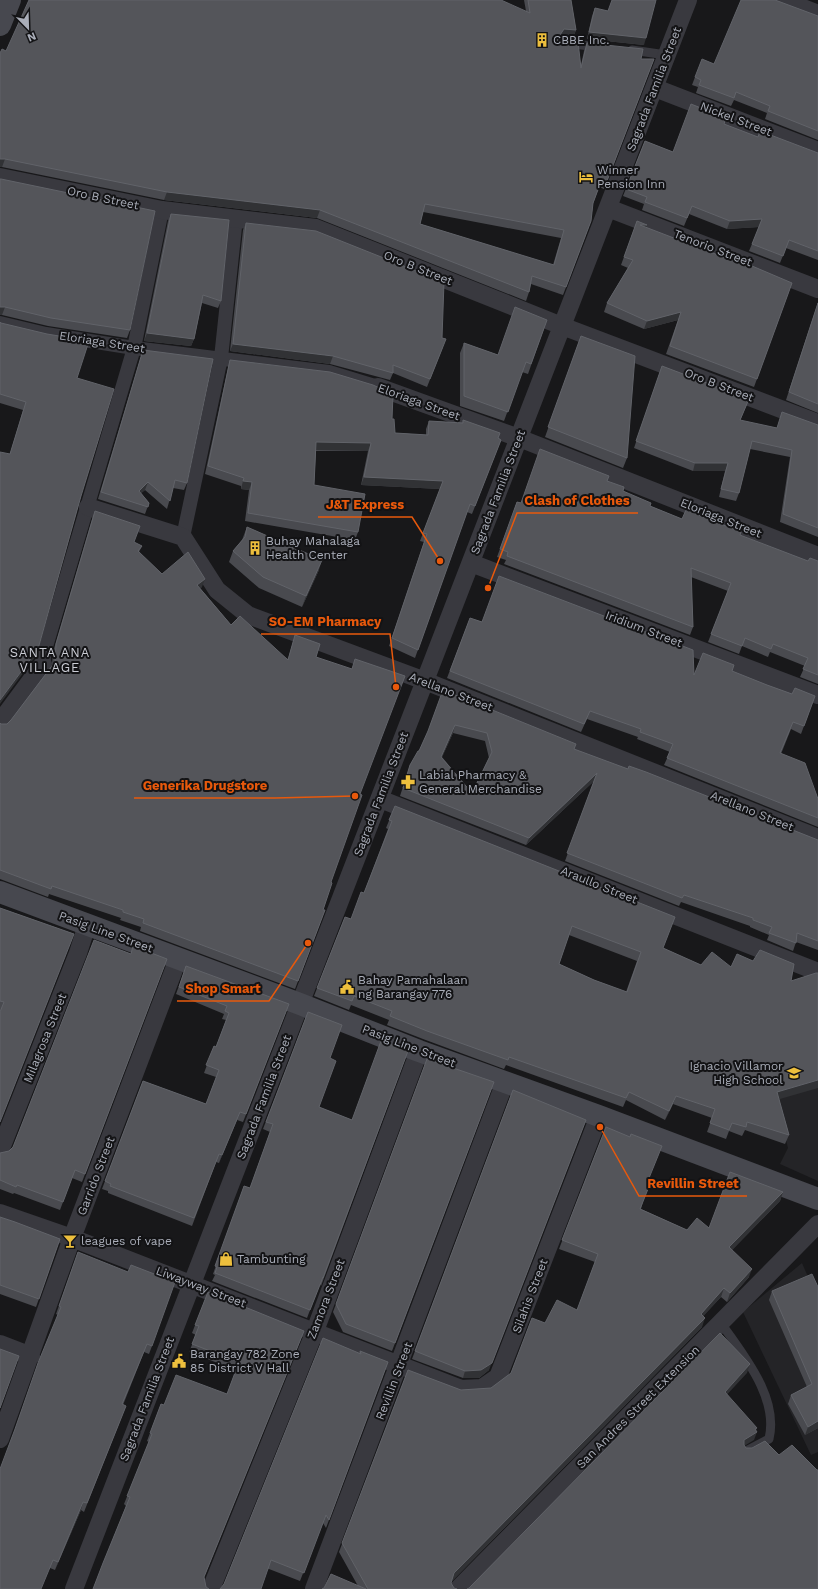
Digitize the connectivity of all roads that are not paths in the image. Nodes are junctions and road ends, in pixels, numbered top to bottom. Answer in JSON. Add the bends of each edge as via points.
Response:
{"nodes":[{"id":1,"x":10,"y":0,"type":"edge"},
{"id":2,"x":688,"y":0,"type":"edge"},
{"id":3,"x":783,"y":0,"type":"edge"},
{"id":4,"x":818,"y":14,"type":"edge"},
{"id":5,"x":0,"y":25,"type":"edge"},
{"id":6,"x":563,"y":43,"type":"edge"},
{"id":7,"x":610,"y":48,"type":"edge"},
{"id":8,"x":626,"y":49,"type":"edge"},
{"id":9,"x":666,"y":55,"type":"junction"},
{"id":10,"x":655,"y":88,"type":"junction"},
{"id":11,"x":818,"y":151,"type":"edge"},
{"id":12,"x":0,"y":177,"type":"edge"},
{"id":13,"x":608,"y":208,"type":"junction"},
{"id":14,"x":162,"y":210,"type":"junction"},
{"id":15,"x":236,"y":218,"type":"junction"},
{"id":16,"x":818,"y":288,"type":"edge"},
{"id":17,"x":0,"y":323,"type":"edge"},
{"id":18,"x":562,"y":326,"type":"junction"},
{"id":19,"x":134,"y":348,"type":"junction"},
{"id":20,"x":221,"y":358,"type":"junction"},
{"id":21,"x":378,"y":387,"type":"joint"},
{"id":22,"x":818,"y":423,"type":"edge"},
{"id":23,"x":519,"y":438,"type":"junction"},
{"id":24,"x":88,"y":507,"type":"junction"},
{"id":25,"x":183,"y":537,"type":"junction"},
{"id":26,"x":818,"y":556,"type":"edge"},
{"id":27,"x":471,"y":563,"type":"junction"},
{"id":28,"x":43,"y":664,"type":"joint"},
{"id":29,"x":425,"y":681,"type":"junction"},
{"id":30,"x":818,"y":695,"type":"edge"},
{"id":31,"x":0,"y":722,"type":"edge"},
{"id":32,"x":380,"y":799,"type":"junction"},
{"id":33,"x":818,"y":838,"type":"edge"},
{"id":34,"x":0,"y":892,"type":"edge"},
{"id":35,"x":87,"y":925,"type":"junction"},
{"id":36,"x":178,"y":959,"type":"junction"},
{"id":37,"x":818,"y":972,"type":"edge"},
{"id":38,"x":300,"y":1004,"type":"junction"},
{"id":39,"x":419,"y":1051,"type":"junction"},
{"id":40,"x":505,"y":1082,"type":"junction"},
{"id":41,"x":600,"y":1116,"type":"junction"},
{"id":42,"x":0,"y":1151,"type":"edge"},
{"id":43,"x":818,"y":1199,"type":"edge"},
{"id":44,"x":0,"y":1213,"type":"edge"},
{"id":45,"x":818,"y":1224,"type":"edge"},
{"id":46,"x":72,"y":1238,"type":"junction"},
{"id":47,"x":191,"y":1284,"type":"junction"},
{"id":48,"x":721,"y":1323,"type":"junction"},
{"id":49,"x":315,"y":1331,"type":"junction"},
{"id":50,"x":0,"y":1344,"type":"edge"},
{"id":51,"x":31,"y":1356,"type":"junction"},
{"id":52,"x":400,"y":1365,"type":"junction"},
{"id":53,"x":0,"y":1439,"type":"edge"},
{"id":54,"x":746,"y":1451,"type":"edge"},
{"id":55,"x":74,"y":1589,"type":"edge"},
{"id":56,"x":211,"y":1589,"type":"edge"},
{"id":57,"x":314,"y":1589,"type":"edge"},
{"id":58,"x":458,"y":1589,"type":"edge"}],
"edges":[{"from":1,"to":5,"type":"main road"},
{"from":2,"to":9,"type":"street","name":"Sagrada Familia Street"},
{"from":3,"to":4,"type":"street"},
{"from":6,"to":7,"type":"lane"},
{"from":8,"to":9,"type":"lane"},
{"from":9,"to":10,"type":"street","name":"Sagrada Familia Street"},
{"from":10,"to":11,"type":"street","name":"Nickel Street"},
{"from":10,"to":13,"type":"street","name":"Sagrada Familia Street"},
{"from":12,"to":14,"type":"street","name":"Oro B Street"},
{"from":13,"to":16,"type":"street","name":"Tenorio Street"},
{"from":13,"to":18,"type":"street","name":"Sagrada Familia Street"},
{"from":14,"to":15,"type":"street","name":"Oro B Street"},
{"from":14,"to":19,"type":"street"},
{"from":15,"to":18,"type":"street","name":"Oro B Street","via":[[316,228]]},
{"from":15,"to":20,"type":"street"},
{"from":17,"to":19,"type":"street","name":"Eloriaga Street","via":[[46,334]]},
{"from":18,"to":22,"type":"street","name":"Oro B Street"},
{"from":18,"to":23,"type":"street","name":"Sagrada Familia Street"},
{"from":19,"to":20,"type":"street","name":"Eloriaga Street"},
{"from":19,"to":24,"type":"street"},
{"from":20,"to":21,"type":"street","name":"Eloriaga Street","via":[[329,372]]},
{"from":20,"to":25,"type":"street"},
{"from":21,"to":23,"type":"street","name":"Eloriaga Street"},
{"from":23,"to":26,"type":"street","name":"Eloriaga Street"},
{"from":23,"to":27,"type":"street","name":"Sagrada Familia Street"},
{"from":24,"to":25,"type":"street"},
{"from":24,"to":28,"type":"street"},
{"from":25,"to":29,"type":"street","name":"Arellano Street","via":[[217,590],[248,616]]},
{"from":27,"to":29,"type":"street","name":"Sagrada Familia Street"},
{"from":27,"to":30,"type":"street","name":"Iridium Street"},
{"from":28,"to":31,"type":"street"},
{"from":29,"to":32,"type":"street","name":"Sagrada Familia Street"},
{"from":29,"to":33,"type":"street","name":"Arellano Street"},
{"from":32,"to":37,"type":"street","name":"Araullo Street"},
{"from":32,"to":38,"type":"street","name":"Sagrada Familia Street"},
{"from":34,"to":35,"type":"main road","name":"Pasig Line Street"},
{"from":35,"to":36,"type":"main road","name":"Pasig Line Street"},
{"from":35,"to":42,"type":"street","name":"Milagrosa Street"},
{"from":36,"to":38,"type":"main road","name":"Pasig Line Street"},
{"from":36,"to":46,"type":"street","name":"Garrido Street"},
{"from":38,"to":39,"type":"main road","name":"Pasig Line Street"},
{"from":38,"to":47,"type":"street","name":"Sagrada Familia Street"},
{"from":39,"to":40,"type":"main road","name":"Pasig Line Street"},
{"from":39,"to":49,"type":"street","name":"Zamora Street"},
{"from":40,"to":41,"type":"main road","name":"Pasig Line Street"},
{"from":40,"to":52,"type":"street","name":"Revillin Street"},
{"from":41,"to":43,"type":"main road","name":"Pasig Line Street"},
{"from":41,"to":52,"type":"street","name":"Silahis Street","via":[[498,1377],[482,1388],[461,1389]]},
{"from":44,"to":46,"type":"street","name":"Liwayway Street"},
{"from":45,"to":48,"type":"street","name":"San Andres Street Extension"},
{"from":46,"to":47,"type":"street","name":"Liwayway Street"},
{"from":46,"to":51,"type":"street","name":"Garrido Street"},
{"from":47,"to":49,"type":"street","name":"Liwayway Street"},
{"from":47,"to":55,"type":"street","name":"Sagrada Familia Street"},
{"from":48,"to":54,"type":"lane","via":[[758,1378],[772,1428],[769,1439]]},
{"from":48,"to":58,"type":"street","name":"San Andres Street Extension"},
{"from":49,"to":52,"type":"street","name":"Liwayway Street"},
{"from":49,"to":56,"type":"street","name":"Zamora Street"},
{"from":50,"to":51,"type":"street"},
{"from":51,"to":53,"type":"street","name":"Garrido Street"},
{"from":52,"to":57,"type":"street","name":"Revillin Street"}]}
